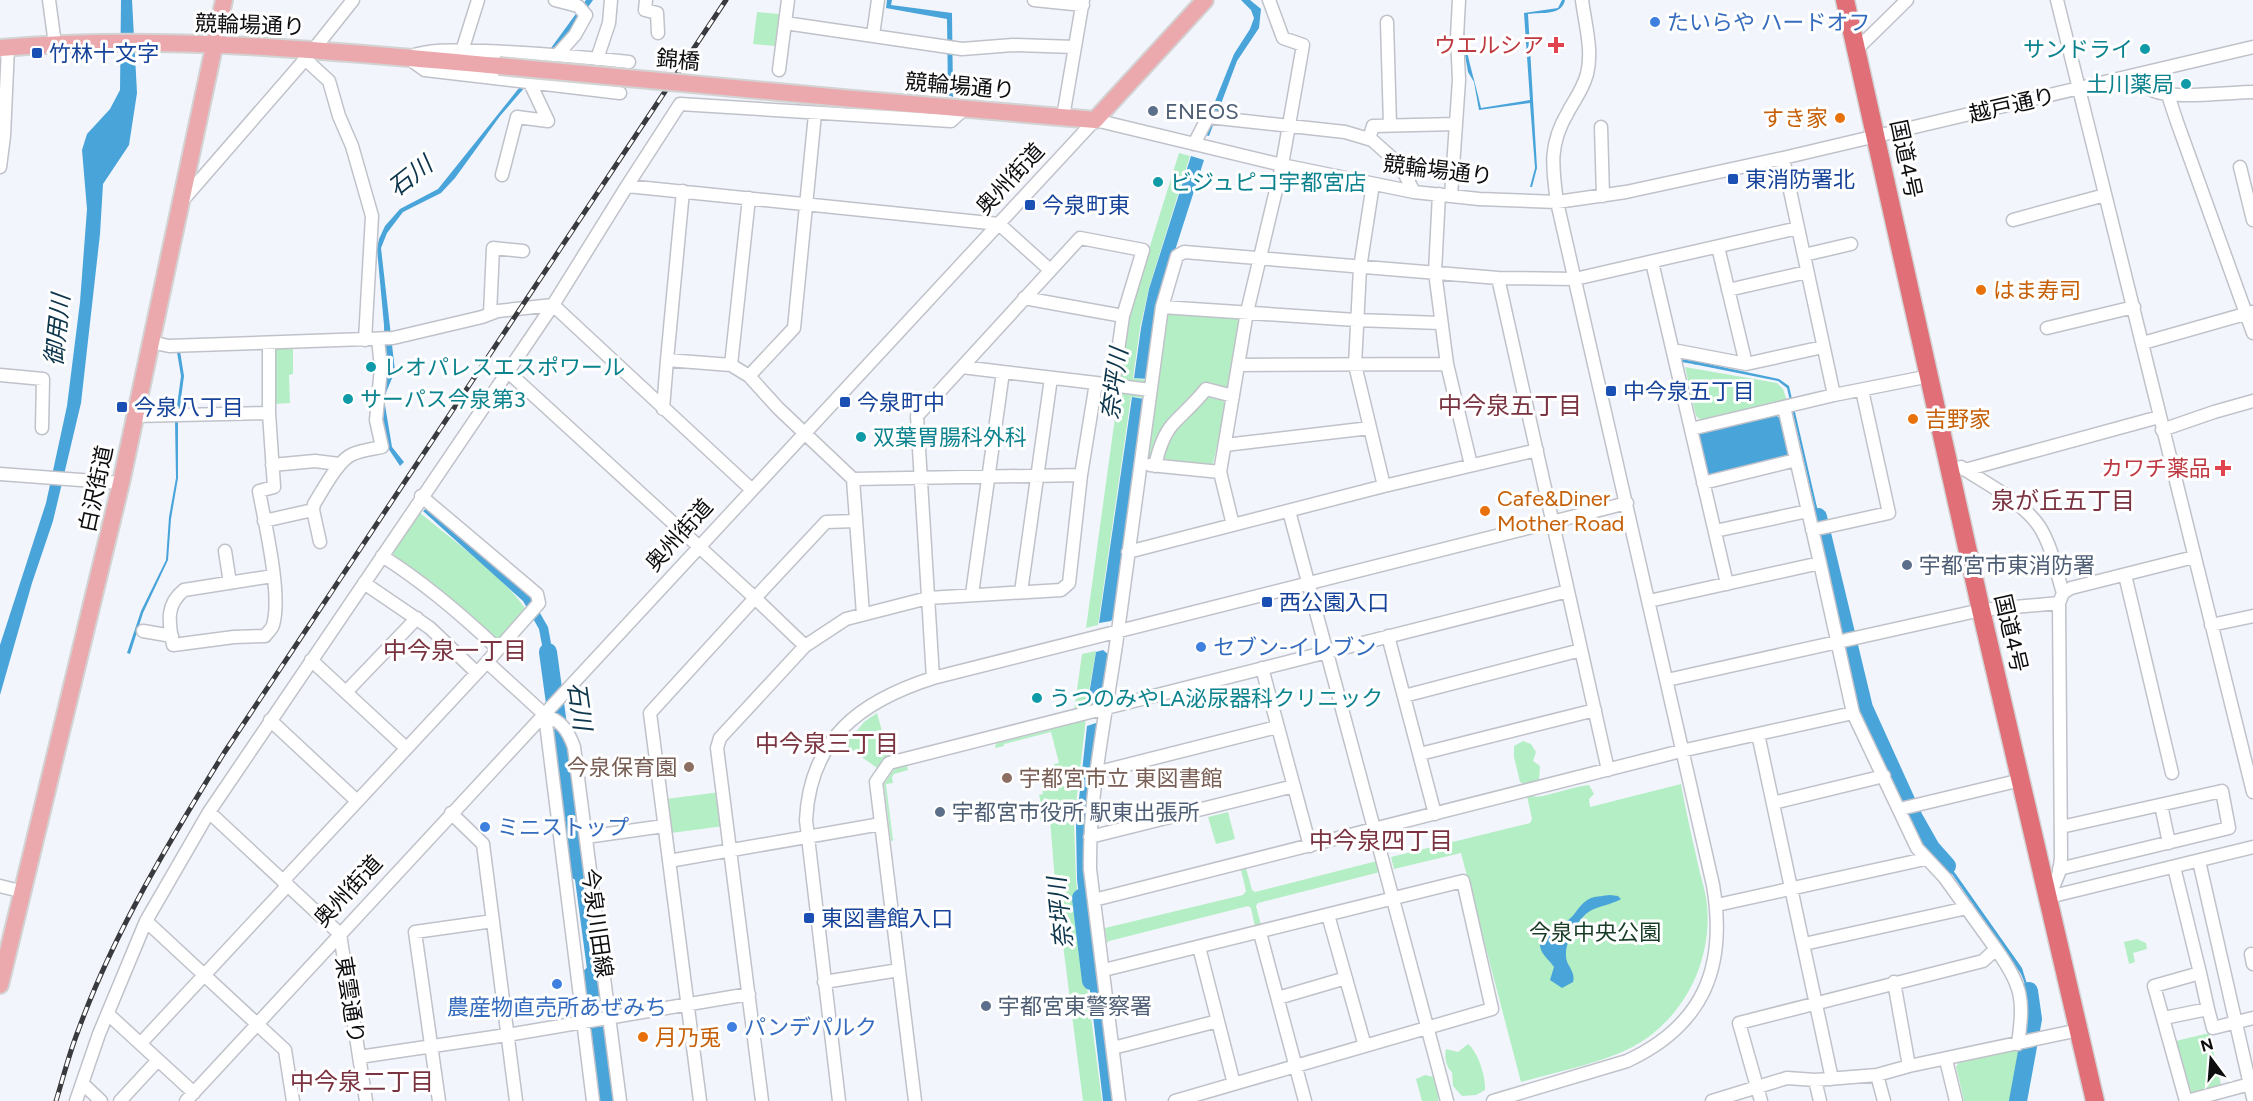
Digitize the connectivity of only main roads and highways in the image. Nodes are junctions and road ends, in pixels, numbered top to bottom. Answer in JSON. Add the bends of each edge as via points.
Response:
{"nodes":[{"id":1,"x":224,"y":0,"type":"edge"},
{"id":2,"x":1205,"y":0,"type":"edge"},
{"id":3,"x":1845,"y":0,"type":"edge"},
{"id":4,"x":215,"y":45,"type":"junction"},
{"id":5,"x":4,"y":48,"type":"edge"},
{"id":6,"x":499,"y":66,"type":"joint"},
{"id":7,"x":853,"y":99,"type":"joint"},
{"id":8,"x":1095,"y":120,"type":"joint"},
{"id":9,"x":0,"y":985,"type":"edge"},
{"id":10,"x":2095,"y":1101,"type":"edge"}],
"edges":[{"from":1,"to":4,"type":"main road","name":"白沢街道"},
{"from":2,"to":8,"type":"main road","name":"奥州街道"},
{"from":3,"to":10,"type":"highway","name":"国道4号","via":[[1930,376],[1957,468],[1981,610]]},
{"from":4,"to":5,"type":"main road","name":"競輪場通り","via":[[55,44]]},
{"from":4,"to":6,"type":"main road","name":"競輪場通り"},
{"from":4,"to":9,"type":"main road","name":"白沢街道","via":[[121,483]]},
{"from":6,"to":7,"type":"main road","name":"錦橋","bridge":true},
{"from":7,"to":8,"type":"main road","name":"競輪場通り"}]}
